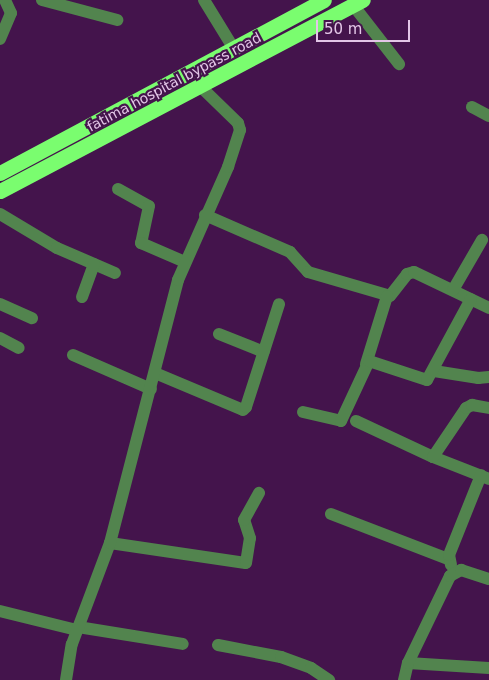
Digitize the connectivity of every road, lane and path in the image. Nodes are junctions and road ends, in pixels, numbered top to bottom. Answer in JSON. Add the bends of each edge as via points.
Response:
{"nodes":[{"id":1,"x":42,"y":0,"type":"edge"},
{"id":2,"x":204,"y":0,"type":"edge"},
{"id":3,"x":324,"y":0,"type":"edge"},
{"id":4,"x":8,"y":1,"type":"edge"},
{"id":5,"x":358,"y":3,"type":"edge"},
{"id":6,"x":118,"y":20,"type":"dead end"},
{"id":7,"x":0,"y":39,"type":"edge"},
{"id":8,"x":234,"y":49,"type":"junction"},
{"id":9,"x":399,"y":64,"type":"dead end"},
{"id":10,"x":201,"y":87,"type":"junction"},
{"id":11,"x":154,"y":91,"type":"junction"},
{"id":12,"x":163,"y":107,"type":"junction"},
{"id":13,"x":472,"y":107,"type":"dead end"},
{"id":14,"x":489,"y":116,"type":"edge"},
{"id":15,"x":0,"y":172,"type":"edge"},
{"id":16,"x":118,"y":190,"type":"dead end"},
{"id":17,"x":0,"y":192,"type":"edge"},
{"id":18,"x":0,"y":214,"type":"edge"},
{"id":19,"x":205,"y":215,"type":"junction"},
{"id":20,"x":482,"y":240,"type":"dead end"},
{"id":21,"x":186,"y":262,"type":"junction"},
{"id":22,"x":94,"y":264,"type":"junction"},
{"id":23,"x":115,"y":273,"type":"dead end"},
{"id":24,"x":454,"y":290,"type":"junction"},
{"id":25,"x":387,"y":296,"type":"junction"},
{"id":26,"x":82,"y":297,"type":"dead end"},
{"id":27,"x":471,"y":299,"type":"junction"},
{"id":28,"x":0,"y":304,"type":"edge"},
{"id":29,"x":279,"y":304,"type":"dead end"},
{"id":30,"x":489,"y":308,"type":"edge"},
{"id":31,"x":32,"y":318,"type":"dead end"},
{"id":32,"x":219,"y":334,"type":"dead end"},
{"id":33,"x":0,"y":338,"type":"edge"},
{"id":34,"x":19,"y":348,"type":"dead end"},
{"id":35,"x":264,"y":352,"type":"junction"},
{"id":36,"x":73,"y":355,"type":"dead end"},
{"id":37,"x":366,"y":364,"type":"junction"},
{"id":38,"x":434,"y":371,"type":"junction"},
{"id":39,"x":155,"y":373,"type":"junction"},
{"id":40,"x":489,"y":377,"type":"edge"},
{"id":41,"x":151,"y":389,"type":"junction"},
{"id":42,"x":489,"y":408,"type":"edge"},
{"id":43,"x":303,"y":412,"type":"dead end"},
{"id":44,"x":356,"y":421,"type":"dead end"},
{"id":45,"x":433,"y":458,"type":"junction"},
{"id":46,"x":485,"y":477,"type":"edge"},
{"id":47,"x":259,"y":493,"type":"dead end"},
{"id":48,"x":331,"y":514,"type":"dead end"},
{"id":49,"x":110,"y":543,"type":"junction"},
{"id":50,"x":448,"y":559,"type":"junction"},
{"id":51,"x":455,"y":572,"type":"junction"},
{"id":52,"x":489,"y":579,"type":"edge"},
{"id":53,"x":0,"y":611,"type":"edge"},
{"id":54,"x":78,"y":628,"type":"junction"},
{"id":55,"x":183,"y":644,"type":"dead end"},
{"id":56,"x":218,"y":645,"type":"dead end"},
{"id":57,"x":408,"y":663,"type":"junction"},
{"id":58,"x":489,"y":668,"type":"edge"},
{"id":59,"x":66,"y":680,"type":"edge"},
{"id":60,"x":329,"y":680,"type":"edge"},
{"id":61,"x":404,"y":680,"type":"edge"}],
"edges":[{"from":1,"to":6,"type":"street"},
{"from":2,"to":8,"type":"street"},
{"from":3,"to":8,"type":"highway","name":"fatima hospital bypass road"},
{"from":4,"to":7,"type":"street","via":[[11,13]]},
{"from":5,"to":9,"type":"street"},
{"from":5,"to":10,"type":"highway","name":"fatima hospital bypass road"},
{"from":8,"to":11,"type":"highway","name":"fatima hospital bypass road"},
{"from":10,"to":12,"type":"highway","name":"fatima hospital bypass road"},
{"from":10,"to":19,"type":"street","via":[[240,126],[228,167]]},
{"from":11,"to":12,"type":"highway"},
{"from":11,"to":15,"type":"highway","name":"fatima hospital bypass road"},
{"from":12,"to":17,"type":"highway","name":"fatima hospital bypass road"},
{"from":13,"to":14,"type":"street"},
{"from":16,"to":21,"type":"street","via":[[149,206],[141,243]]},
{"from":18,"to":22,"type":"street","via":[[58,248]]},
{"from":19,"to":21,"type":"street"},
{"from":19,"to":25,"type":"street","via":[[290,252],[308,272]]},
{"from":20,"to":24,"type":"street"},
{"from":21,"to":39,"type":"street","via":[[175,289]]},
{"from":22,"to":23,"type":"street"},
{"from":22,"to":26,"type":"street"},
{"from":24,"to":25,"type":"street","via":[[410,271],[394,294]]},
{"from":24,"to":27,"type":"street"},
{"from":25,"to":37,"type":"street"},
{"from":27,"to":30,"type":"street"},
{"from":27,"to":38,"type":"street"},
{"from":28,"to":31,"type":"street"},
{"from":29,"to":35,"type":"street"},
{"from":32,"to":35,"type":"street"},
{"from":33,"to":34,"type":"street"},
{"from":35,"to":39,"type":"street","via":[[243,410]]},
{"from":36,"to":41,"type":"street"},
{"from":37,"to":38,"type":"street","via":[[374,362],[423,381]]},
{"from":37,"to":43,"type":"street","via":[[341,421]]},
{"from":38,"to":40,"type":"street"},
{"from":39,"to":41,"type":"street"},
{"from":41,"to":49,"type":"street"},
{"from":42,"to":45,"type":"street","via":[[472,405],[466,408]]},
{"from":44,"to":45,"type":"street"},
{"from":45,"to":46,"type":"street"},
{"from":46,"to":50,"type":"street"},
{"from":47,"to":49,"type":"street","via":[[244,520],[250,538],[246,563]]},
{"from":48,"to":50,"type":"street"},
{"from":49,"to":54,"type":"street"},
{"from":50,"to":51,"type":"street"},
{"from":51,"to":52,"type":"street"},
{"from":51,"to":57,"type":"street"},
{"from":53,"to":54,"type":"street"},
{"from":54,"to":55,"type":"street"},
{"from":54,"to":59,"type":"street"},
{"from":56,"to":60,"type":"street","via":[[281,657],[311,668]]},
{"from":57,"to":58,"type":"street"},
{"from":57,"to":61,"type":"street"}]}
